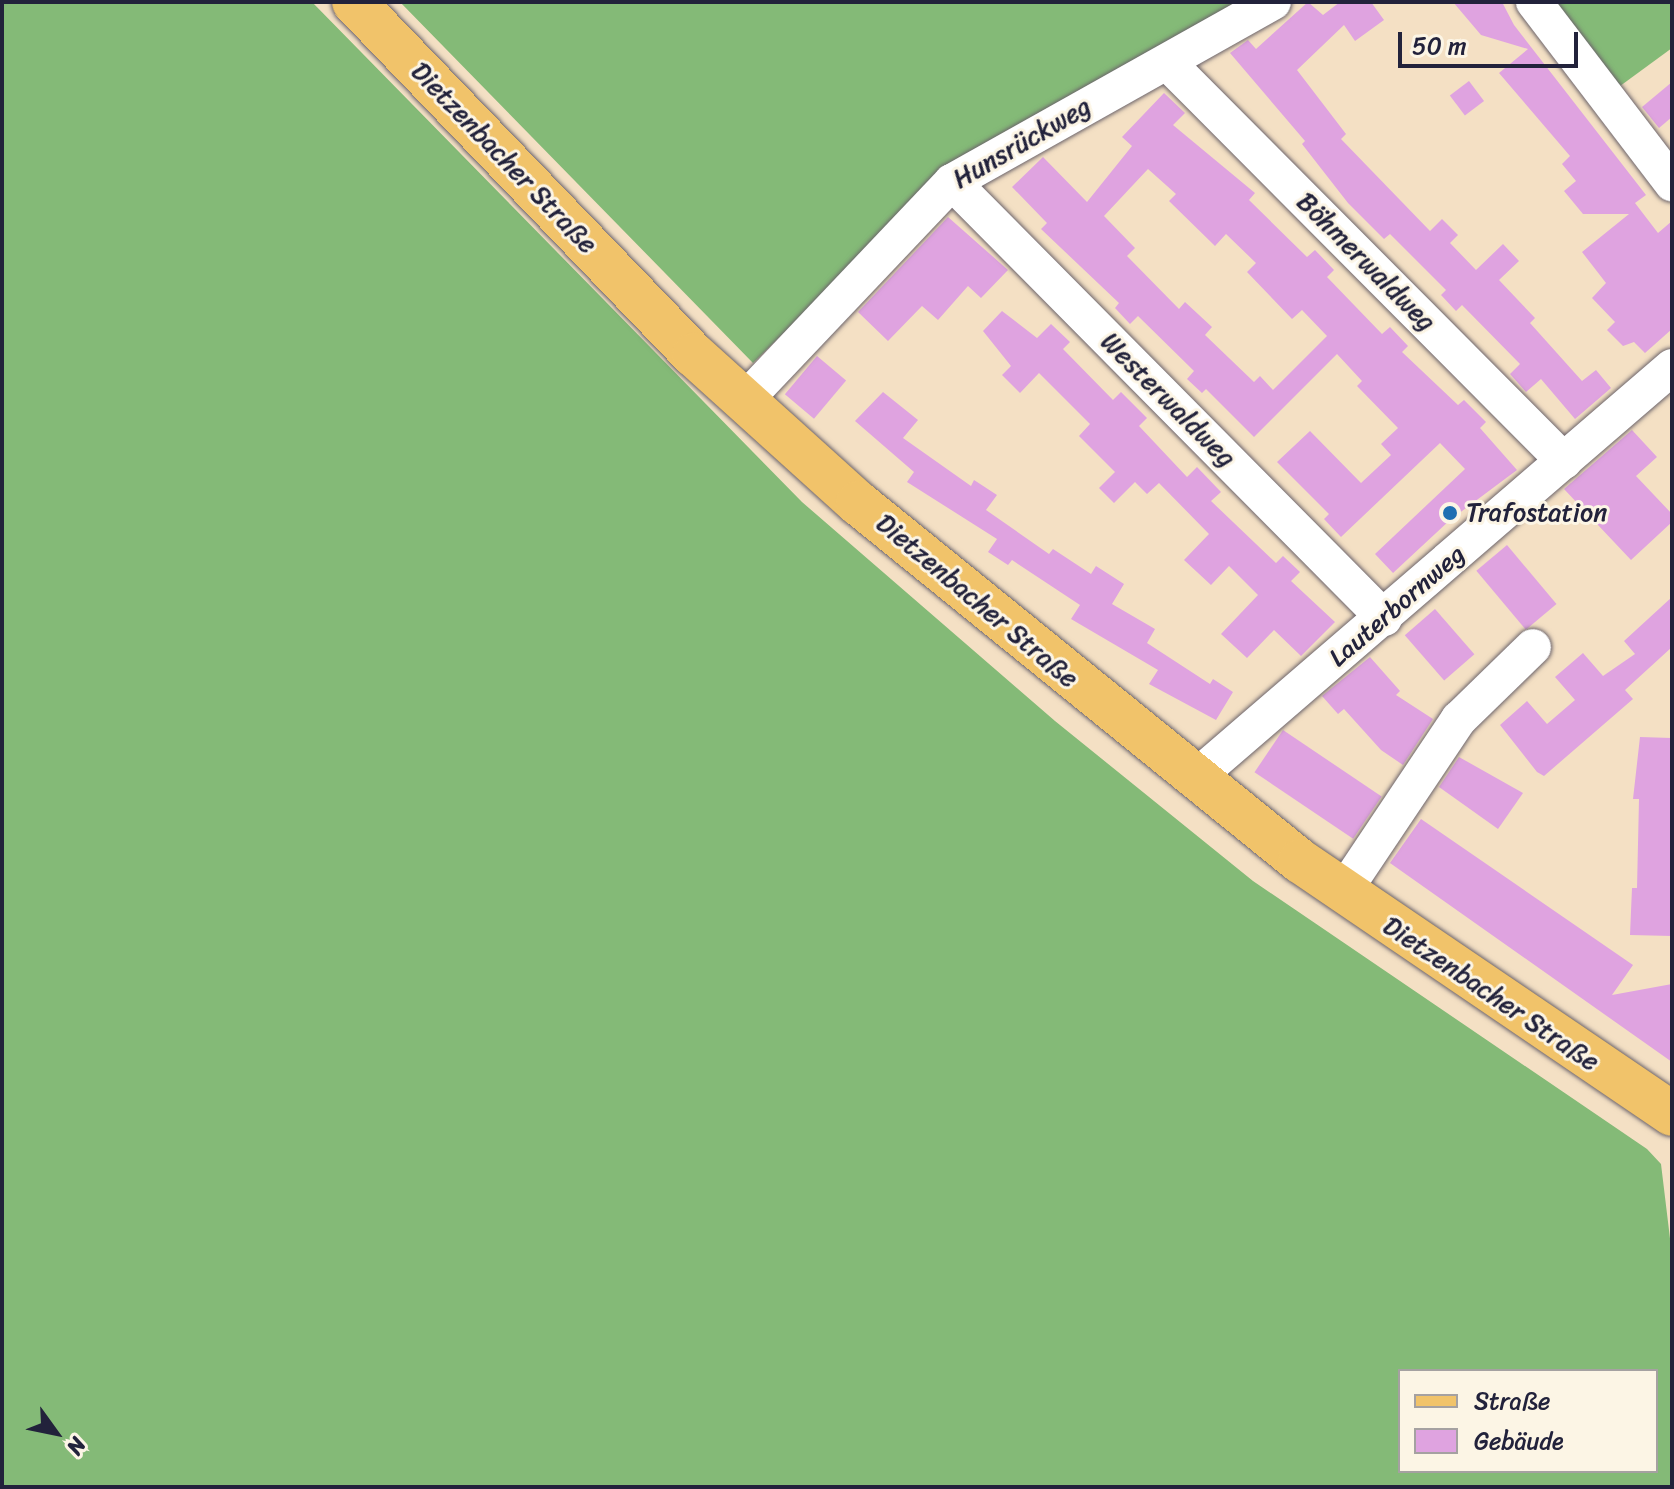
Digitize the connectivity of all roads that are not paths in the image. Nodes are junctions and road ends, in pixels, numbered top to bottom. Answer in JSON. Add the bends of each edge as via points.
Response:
{"nodes":[{"id":1,"x":354,"y":2,"type":"edge"},
{"id":2,"x":1273,"y":2,"type":"edge"},
{"id":3,"x":1534,"y":2,"type":"edge"},
{"id":4,"x":1167,"y":62,"type":"junction"},
{"id":5,"x":952,"y":182,"type":"junction"},
{"id":6,"x":1672,"y":183,"type":"edge"},
{"id":7,"x":1672,"y":367,"type":"edge"},
{"id":8,"x":743,"y":402,"type":"junction"},
{"id":9,"x":1564,"y":461,"type":"junction"},
{"id":10,"x":1384,"y":618,"type":"junction"},
{"id":11,"x":1533,"y":647,"type":"dead end"},
{"id":12,"x":1194,"y":779,"type":"junction"},
{"id":13,"x":1343,"y":892,"type":"junction"},
{"id":14,"x":1672,"y":1114,"type":"edge"}],
"edges":[{"from":1,"to":8,"type":"main road","name":"Dietzenbacher Straße"},
{"from":2,"to":4,"type":"street","name":"Hunsrückweg"},
{"from":3,"to":6,"type":"street"},
{"from":4,"to":5,"type":"street","name":"Hunsrückweg"},
{"from":4,"to":9,"type":"street","name":"Böhmerwaldweg"},
{"from":5,"to":8,"type":"street","name":"Hunsrückweg"},
{"from":5,"to":10,"type":"street","name":"Westerwaldweg"},
{"from":7,"to":9,"type":"street","name":"Lauterbornweg"},
{"from":8,"to":12,"type":"main road","name":"Dietzenbacher Straße"},
{"from":9,"to":10,"type":"street","name":"Lauterbornweg"},
{"from":10,"to":12,"type":"street","name":"Lauterbornweg"},
{"from":11,"to":13,"type":"street","via":[[1459,719]]},
{"from":12,"to":13,"type":"main road","name":"Dietzenbacher Straße"},
{"from":13,"to":14,"type":"main road","name":"Dietzenbacher Straße"}]}
